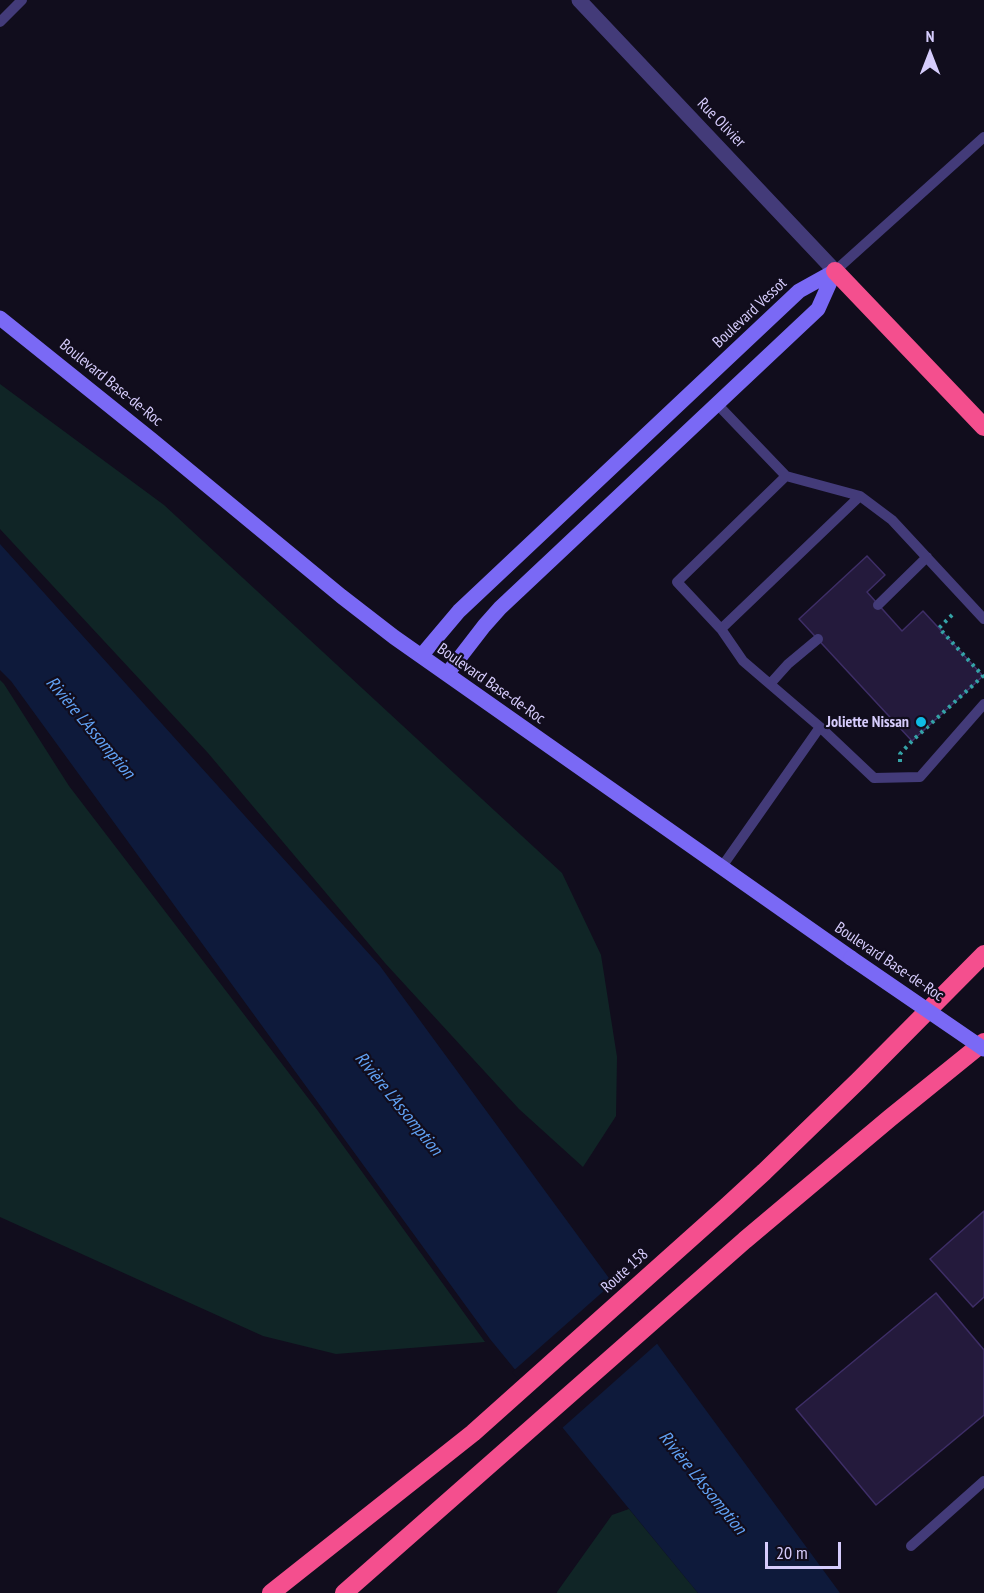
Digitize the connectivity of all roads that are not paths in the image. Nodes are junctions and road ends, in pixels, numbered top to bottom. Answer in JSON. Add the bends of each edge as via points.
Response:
{"nodes":[{"id":1,"x":22,"y":0,"type":"edge"},
{"id":2,"x":579,"y":0,"type":"edge"},
{"id":3,"x":0,"y":21,"type":"edge"},
{"id":4,"x":984,"y":137,"type":"edge"},
{"id":5,"x":835,"y":271,"type":"junction"},
{"id":6,"x":0,"y":318,"type":"edge"},
{"id":7,"x":717,"y":404,"type":"junction"},
{"id":8,"x":984,"y":427,"type":"edge"},
{"id":9,"x":786,"y":476,"type":"junction"},
{"id":10,"x":860,"y":496,"type":"junction"},
{"id":11,"x":927,"y":557,"type":"junction"},
{"id":12,"x":878,"y":605,"type":"dead end"},
{"id":13,"x":984,"y":619,"type":"edge"},
{"id":14,"x":721,"y":629,"type":"junction"},
{"id":15,"x":818,"y":639,"type":"dead end"},
{"id":16,"x":421,"y":656,"type":"junction"},
{"id":17,"x":447,"y":674,"type":"junction"},
{"id":18,"x":770,"y":684,"type":"junction"},
{"id":19,"x":984,"y":704,"type":"edge"},
{"id":20,"x":820,"y":727,"type":"junction"},
{"id":21,"x":721,"y":868,"type":"junction"},
{"id":22,"x":984,"y":954,"type":"edge"},
{"id":23,"x":984,"y":1042,"type":"edge"},
{"id":24,"x":984,"y":1048,"type":"edge"},
{"id":25,"x":984,"y":1481,"type":"edge"},
{"id":26,"x":911,"y":1546,"type":"dead end"},
{"id":27,"x":271,"y":1593,"type":"edge"},
{"id":28,"x":344,"y":1593,"type":"edge"}],
"edges":[{"from":1,"to":3,"type":"lane"},
{"from":2,"to":5,"type":"street","name":"Rue Olivier"},
{"from":4,"to":5,"type":"lane"},
{"from":5,"to":7,"type":"street","via":[[818,309]]},
{"from":5,"to":8,"type":"highway"},
{"from":5,"to":16,"type":"street","name":"Boulevard Vessot","via":[[799,291],[459,610]]},
{"from":6,"to":16,"type":"street","name":"Boulevard Base-de-Roc","via":[[341,596]]},
{"from":7,"to":9,"type":"lane"},
{"from":7,"to":17,"type":"street","via":[[500,608]]},
{"from":9,"to":10,"type":"lane"},
{"from":9,"to":14,"type":"lane","via":[[677,582]]},
{"from":10,"to":11,"type":"lane","via":[[892,520]]},
{"from":10,"to":14,"type":"lane"},
{"from":11,"to":12,"type":"lane"},
{"from":11,"to":13,"type":"lane"},
{"from":14,"to":18,"type":"lane","via":[[744,661]]},
{"from":15,"to":18,"type":"lane"},
{"from":16,"to":17,"type":"street","name":"Boulevard Base-de-Roc"},
{"from":17,"to":21,"type":"street","name":"Boulevard Base-de-Roc"},
{"from":18,"to":20,"type":"lane"},
{"from":19,"to":20,"type":"lane","via":[[920,777],[874,778]]},
{"from":20,"to":21,"type":"lane"},
{"from":21,"to":24,"type":"street","name":"Boulevard Base-de-Roc","bridge":true},
{"from":22,"to":27,"type":"highway","name":"Route 158","via":[[771,1165],[473,1433]]},
{"from":23,"to":28,"type":"highway","via":[[691,1288]]},
{"from":25,"to":26,"type":"lane"}]}
